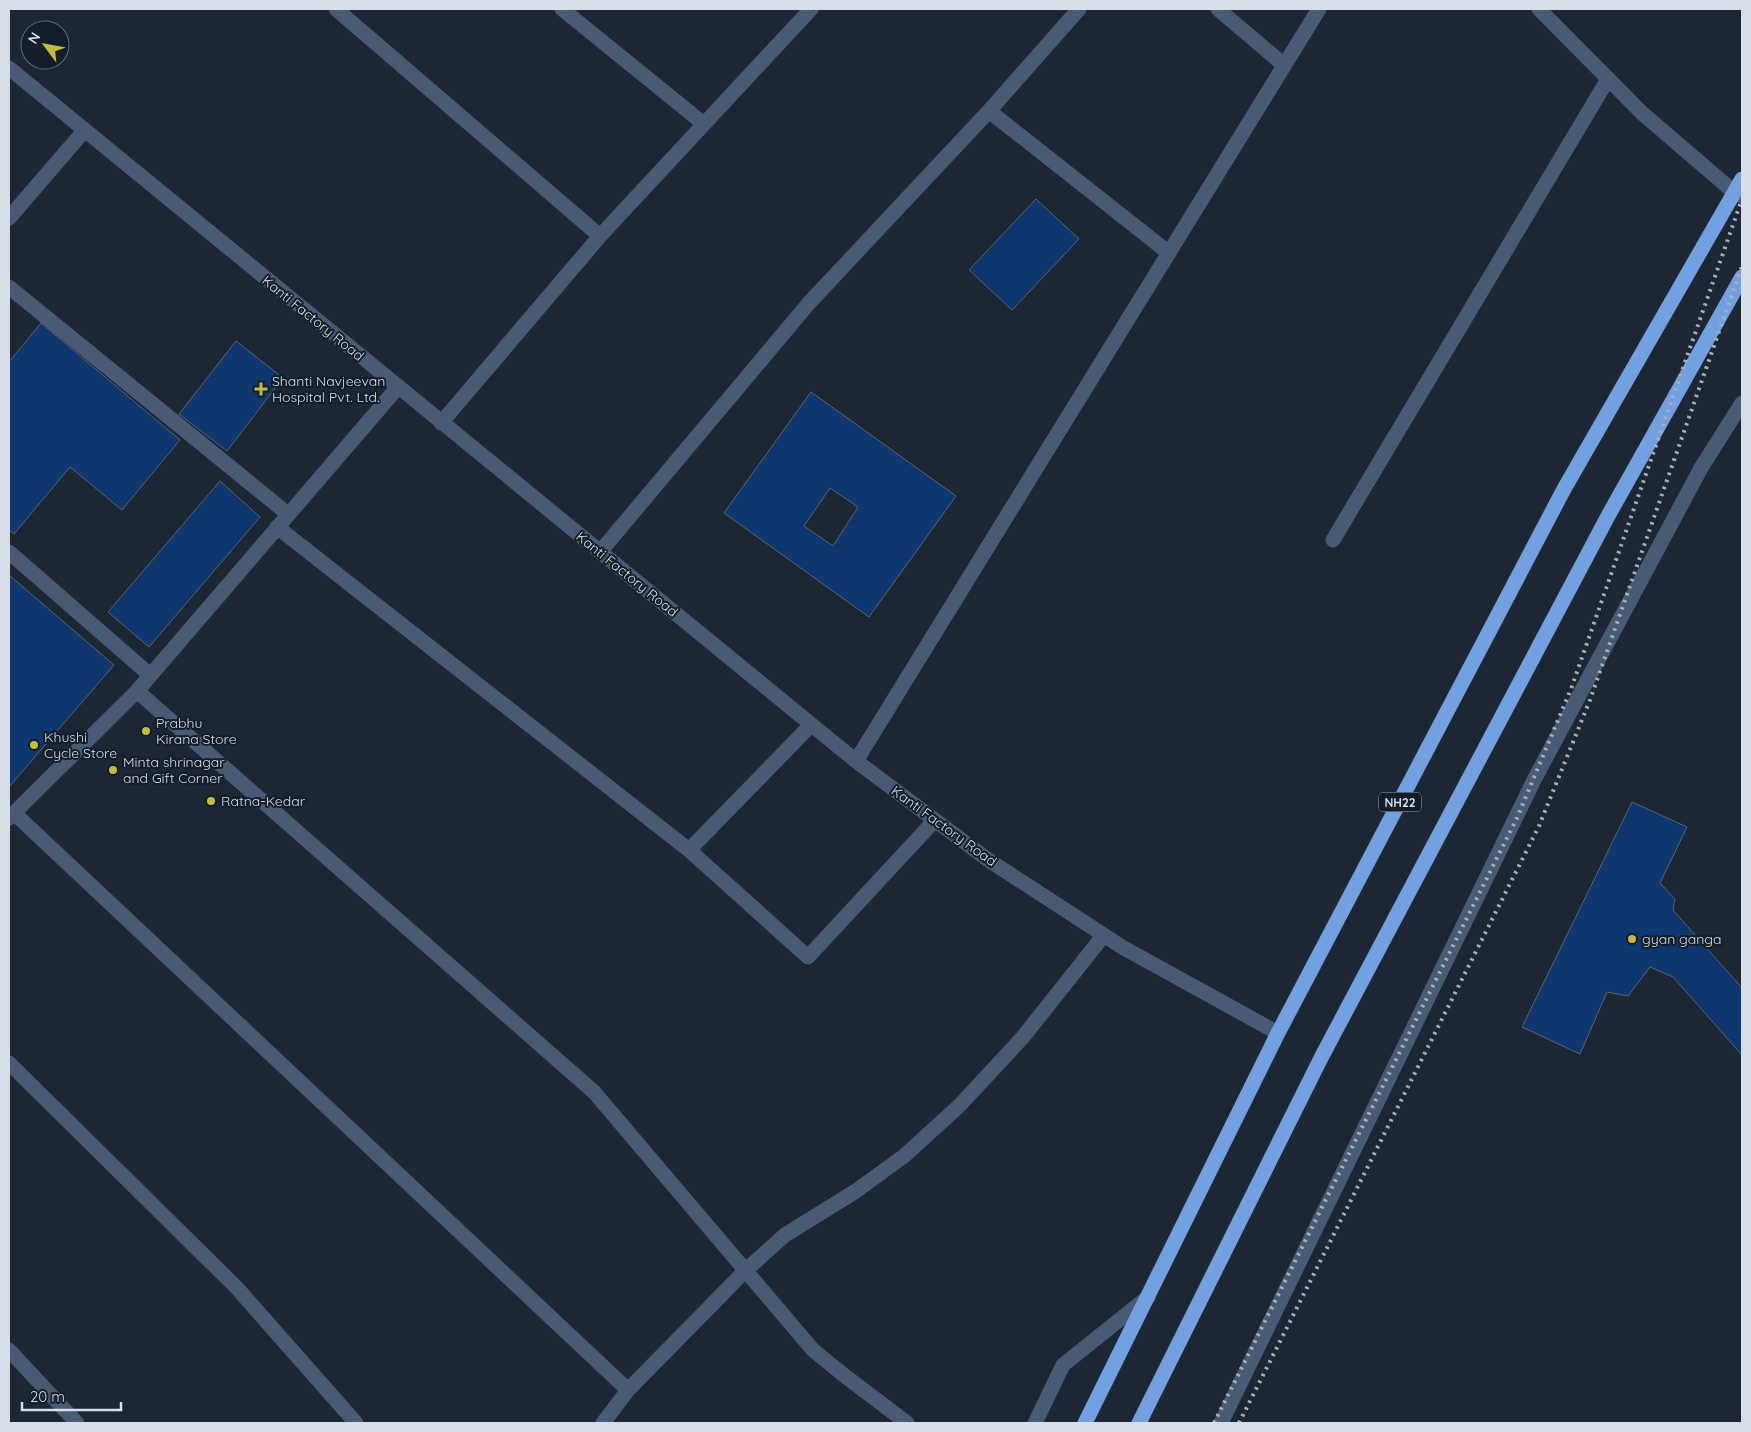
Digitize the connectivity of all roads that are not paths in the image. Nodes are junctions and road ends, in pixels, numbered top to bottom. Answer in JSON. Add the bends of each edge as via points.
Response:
{"nodes":[{"id":1,"x":336,"y":9,"type":"edge"},
{"id":2,"x":562,"y":9,"type":"edge"},
{"id":3,"x":1079,"y":9,"type":"edge"},
{"id":4,"x":1218,"y":9,"type":"edge"},
{"id":5,"x":1319,"y":9,"type":"edge"},
{"id":6,"x":1539,"y":9,"type":"edge"},
{"id":7,"x":804,"y":11,"type":"edge"},
{"id":8,"x":1284,"y":65,"type":"junction"},
{"id":9,"x":9,"y":68,"type":"edge"},
{"id":10,"x":1608,"y":79,"type":"junction"},
{"id":11,"x":989,"y":111,"type":"junction"},
{"id":12,"x":704,"y":124,"type":"junction"},
{"id":13,"x":84,"y":131,"type":"junction"},
{"id":14,"x":1740,"y":189,"type":"edge"},
{"id":15,"x":9,"y":218,"type":"edge"},
{"id":16,"x":600,"y":236,"type":"junction"},
{"id":17,"x":1169,"y":252,"type":"junction"},
{"id":18,"x":1742,"y":277,"type":"edge"},
{"id":19,"x":9,"y":287,"type":"edge"},
{"id":20,"x":398,"y":387,"type":"junction"},
{"id":21,"x":1742,"y":403,"type":"edge"},
{"id":22,"x":442,"y":423,"type":"junction"},
{"id":23,"x":288,"y":514,"type":"junction"},
{"id":24,"x":277,"y":527,"type":"junction"},
{"id":25,"x":1333,"y":540,"type":"dead end"},
{"id":26,"x":9,"y":552,"type":"edge"},
{"id":27,"x":600,"y":552,"type":"junction"},
{"id":28,"x":150,"y":675,"type":"junction"},
{"id":29,"x":137,"y":690,"type":"junction"},
{"id":30,"x":812,"y":725,"type":"junction"},
{"id":31,"x":856,"y":762,"type":"junction"},
{"id":32,"x":12,"y":815,"type":"edge"},
{"id":33,"x":935,"y":820,"type":"junction"},
{"id":34,"x":689,"y":850,"type":"junction"},
{"id":35,"x":1104,"y":935,"type":"junction"},
{"id":36,"x":1278,"y":1033,"type":"junction"},
{"id":37,"x":9,"y":1063,"type":"edge"},
{"id":38,"x":745,"y":1271,"type":"junction"},
{"id":39,"x":1148,"y":1296,"type":"junction"},
{"id":40,"x":9,"y":1350,"type":"edge"},
{"id":41,"x":628,"y":1390,"type":"junction"},
{"id":42,"x":77,"y":1423,"type":"edge"},
{"id":43,"x":356,"y":1423,"type":"edge"},
{"id":44,"x":603,"y":1423,"type":"edge"},
{"id":45,"x":907,"y":1423,"type":"edge"},
{"id":46,"x":1036,"y":1423,"type":"edge"},
{"id":47,"x":1085,"y":1423,"type":"edge"},
{"id":48,"x":1139,"y":1423,"type":"edge"},
{"id":49,"x":1221,"y":1423,"type":"edge"}],
"edges":[{"from":1,"to":16,"type":"street"},
{"from":2,"to":12,"type":"street"},
{"from":3,"to":11,"type":"street"},
{"from":4,"to":8,"type":"street"},
{"from":5,"to":8,"type":"street"},
{"from":6,"to":10,"type":"street"},
{"from":7,"to":12,"type":"street"},
{"from":8,"to":17,"type":"street"},
{"from":9,"to":13,"type":"street","name":"Kanti Factory Road"},
{"from":10,"to":14,"type":"street","via":[[1673,140]]},
{"from":10,"to":25,"type":"street"},
{"from":11,"to":17,"type":"street"},
{"from":11,"to":27,"type":"street","via":[[809,303]]},
{"from":12,"to":16,"type":"street"},
{"from":13,"to":15,"type":"street"},
{"from":13,"to":20,"type":"street","name":"Kanti Factory Road"},
{"from":14,"to":36,"type":"highway","number":"NH22","via":[[1564,489]]},
{"from":16,"to":22,"type":"street"},
{"from":17,"to":31,"type":"street"},
{"from":18,"to":48,"type":"highway","via":[[1608,516],[1340,1023]]},
{"from":19,"to":23,"type":"street"},
{"from":20,"to":22,"type":"street","name":"Kanti Factory Road"},
{"from":20,"to":23,"type":"street"},
{"from":21,"to":49,"type":"street","via":[[1701,468],[1535,778]]},
{"from":22,"to":27,"type":"street","name":"Kanti Factory Road"},
{"from":23,"to":24,"type":"street"},
{"from":24,"to":28,"type":"street"},
{"from":24,"to":34,"type":"street"},
{"from":26,"to":28,"type":"street"},
{"from":27,"to":30,"type":"street","name":"Kanti Factory Road"},
{"from":28,"to":29,"type":"street"},
{"from":29,"to":32,"type":"street"},
{"from":29,"to":38,"type":"street","via":[[594,1092]]},
{"from":30,"to":31,"type":"street","name":"Kanti Factory Road"},
{"from":30,"to":34,"type":"street"},
{"from":31,"to":33,"type":"street","name":"Kanti Factory Road"},
{"from":32,"to":41,"type":"street"},
{"from":33,"to":34,"type":"street","via":[[808,956]]},
{"from":33,"to":35,"type":"street","name":"Kanti Factory Road","via":[[986,858]]},
{"from":35,"to":36,"type":"street","name":"Kanti Factory Road"},
{"from":35,"to":38,"type":"street","via":[[1023,1037],[959,1106],[904,1156],[856,1191],[785,1235]]},
{"from":36,"to":39,"type":"highway","number":"NH22"},
{"from":37,"to":43,"type":"street","via":[[237,1288]]},
{"from":38,"to":41,"type":"street"},
{"from":38,"to":45,"type":"street","via":[[813,1350]]},
{"from":39,"to":46,"type":"street","via":[[1063,1365]]},
{"from":39,"to":47,"type":"highway","number":"NH22"},
{"from":40,"to":42,"type":"street"},
{"from":41,"to":44,"type":"street"}]}
